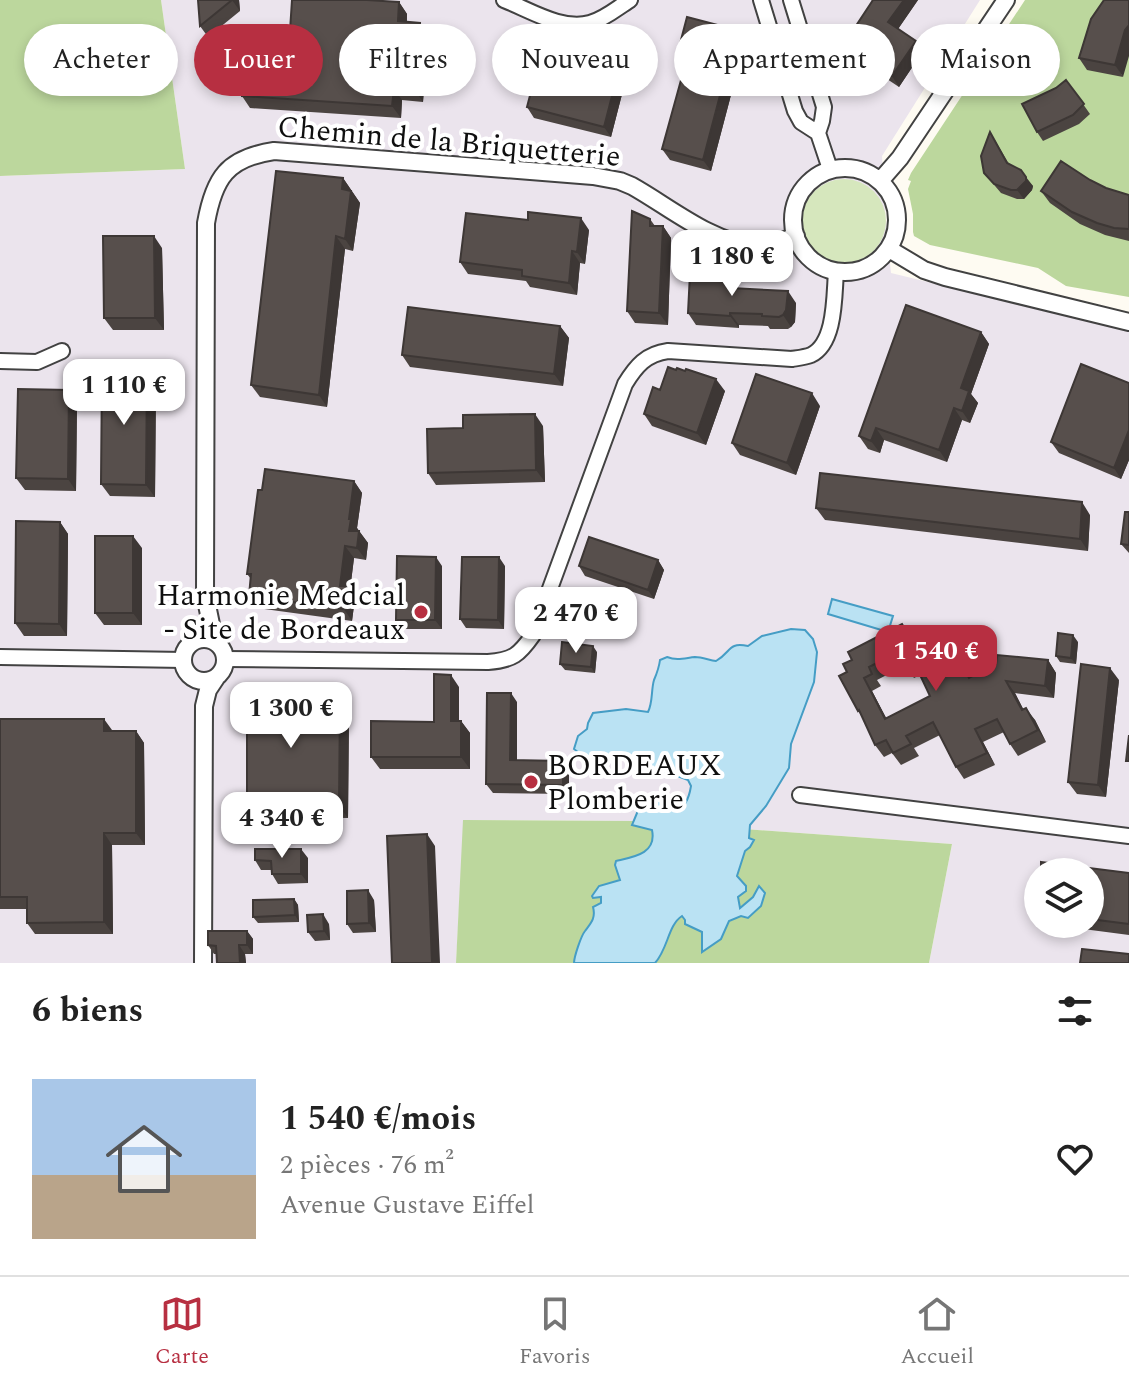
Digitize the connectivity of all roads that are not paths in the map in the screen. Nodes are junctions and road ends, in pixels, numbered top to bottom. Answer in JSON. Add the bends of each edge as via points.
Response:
{"nodes":[{"id":1,"x":504,"y":0,"type":"edge"},
{"id":2,"x":630,"y":0,"type":"edge"},
{"id":3,"x":761,"y":0,"type":"edge"},
{"id":4,"x":791,"y":0,"type":"edge"},
{"id":5,"x":1006,"y":0,"type":"edge"},
{"id":6,"x":818,"y":133,"type":"junction"},
{"id":7,"x":830,"y":169,"type":"junction"},
{"id":8,"x":880,"y":181,"type":"junction"},
{"id":9,"x":796,"y":236,"type":"junction"},
{"id":10,"x":889,"y":249,"type":"junction"},
{"id":11,"x":836,"y":272,"type":"junction"},
{"id":12,"x":1129,"y":322,"type":"edge"},
{"id":13,"x":62,"y":351,"type":"dead end"},
{"id":14,"x":0,"y":361,"type":"edge"},
{"id":15,"x":205,"y":595,"type":"junction"},
{"id":16,"x":191,"y":644,"type":"junction"},
{"id":17,"x":223,"y":653,"type":"junction"},
{"id":18,"x":0,"y":657,"type":"edge"},
{"id":19,"x":187,"y":668,"type":"junction"},
{"id":20,"x":216,"y":678,"type":"junction"},
{"id":21,"x":204,"y":706,"type":"junction"},
{"id":22,"x":800,"y":795,"type":"dead end"},
{"id":23,"x":1129,"y":836,"type":"edge"},
{"id":24,"x":203,"y":963,"type":"edge"}],
"edges":[{"from":1,"to":2,"type":"street","via":[[577,25],[591,23]]},
{"from":3,"to":6,"type":"street","via":[[795,111]]},
{"from":4,"to":6,"type":"street","via":[[824,107]]},
{"from":5,"to":8,"type":"street"},
{"from":6,"to":7,"type":"street"},
{"from":7,"to":8,"type":"street","via":[[857,169]]},
{"from":7,"to":9,"type":"street","via":[[808,182],[795,202]]},
{"from":8,"to":10,"type":"street","via":[[894,201],[897,226]]},
{"from":9,"to":11,"type":"street","via":[[803,252]]},
{"from":9,"to":15,"type":"street","name":"Chemin de la Briquetterie","via":[[769,245],[739,243],[707,231],[632,186],[593,176],[274,151],[239,161],[216,184],[206,223]]},
{"from":10,"to":11,"type":"street","via":[[873,265]]},
{"from":10,"to":12,"type":"street","via":[[945,277]]},
{"from":11,"to":17,"type":"street","via":[[831,325],[812,354],[792,359],[668,351],[636,367],[625,384],[533,635],[522,651],[488,662]]},
{"from":13,"to":14,"type":"street","via":[[37,362]]},
{"from":15,"to":16,"type":"street","name":"Chemin de la Briquetterie"},
{"from":15,"to":17,"type":"street","name":"Chemin de la Briquetterie"},
{"from":16,"to":17,"type":"street","via":[[209,640]]},
{"from":16,"to":19,"type":"street","name":"Chemin de la Briquetterie","via":[[184,654]]},
{"from":17,"to":20,"type":"street","via":[[224,667]]},
{"from":18,"to":19,"type":"street"},
{"from":19,"to":20,"type":"street","via":[[203,681]]},
{"from":19,"to":21,"type":"street"},
{"from":20,"to":21,"type":"street"},
{"from":21,"to":24,"type":"street"},
{"from":22,"to":23,"type":"street"}]}
